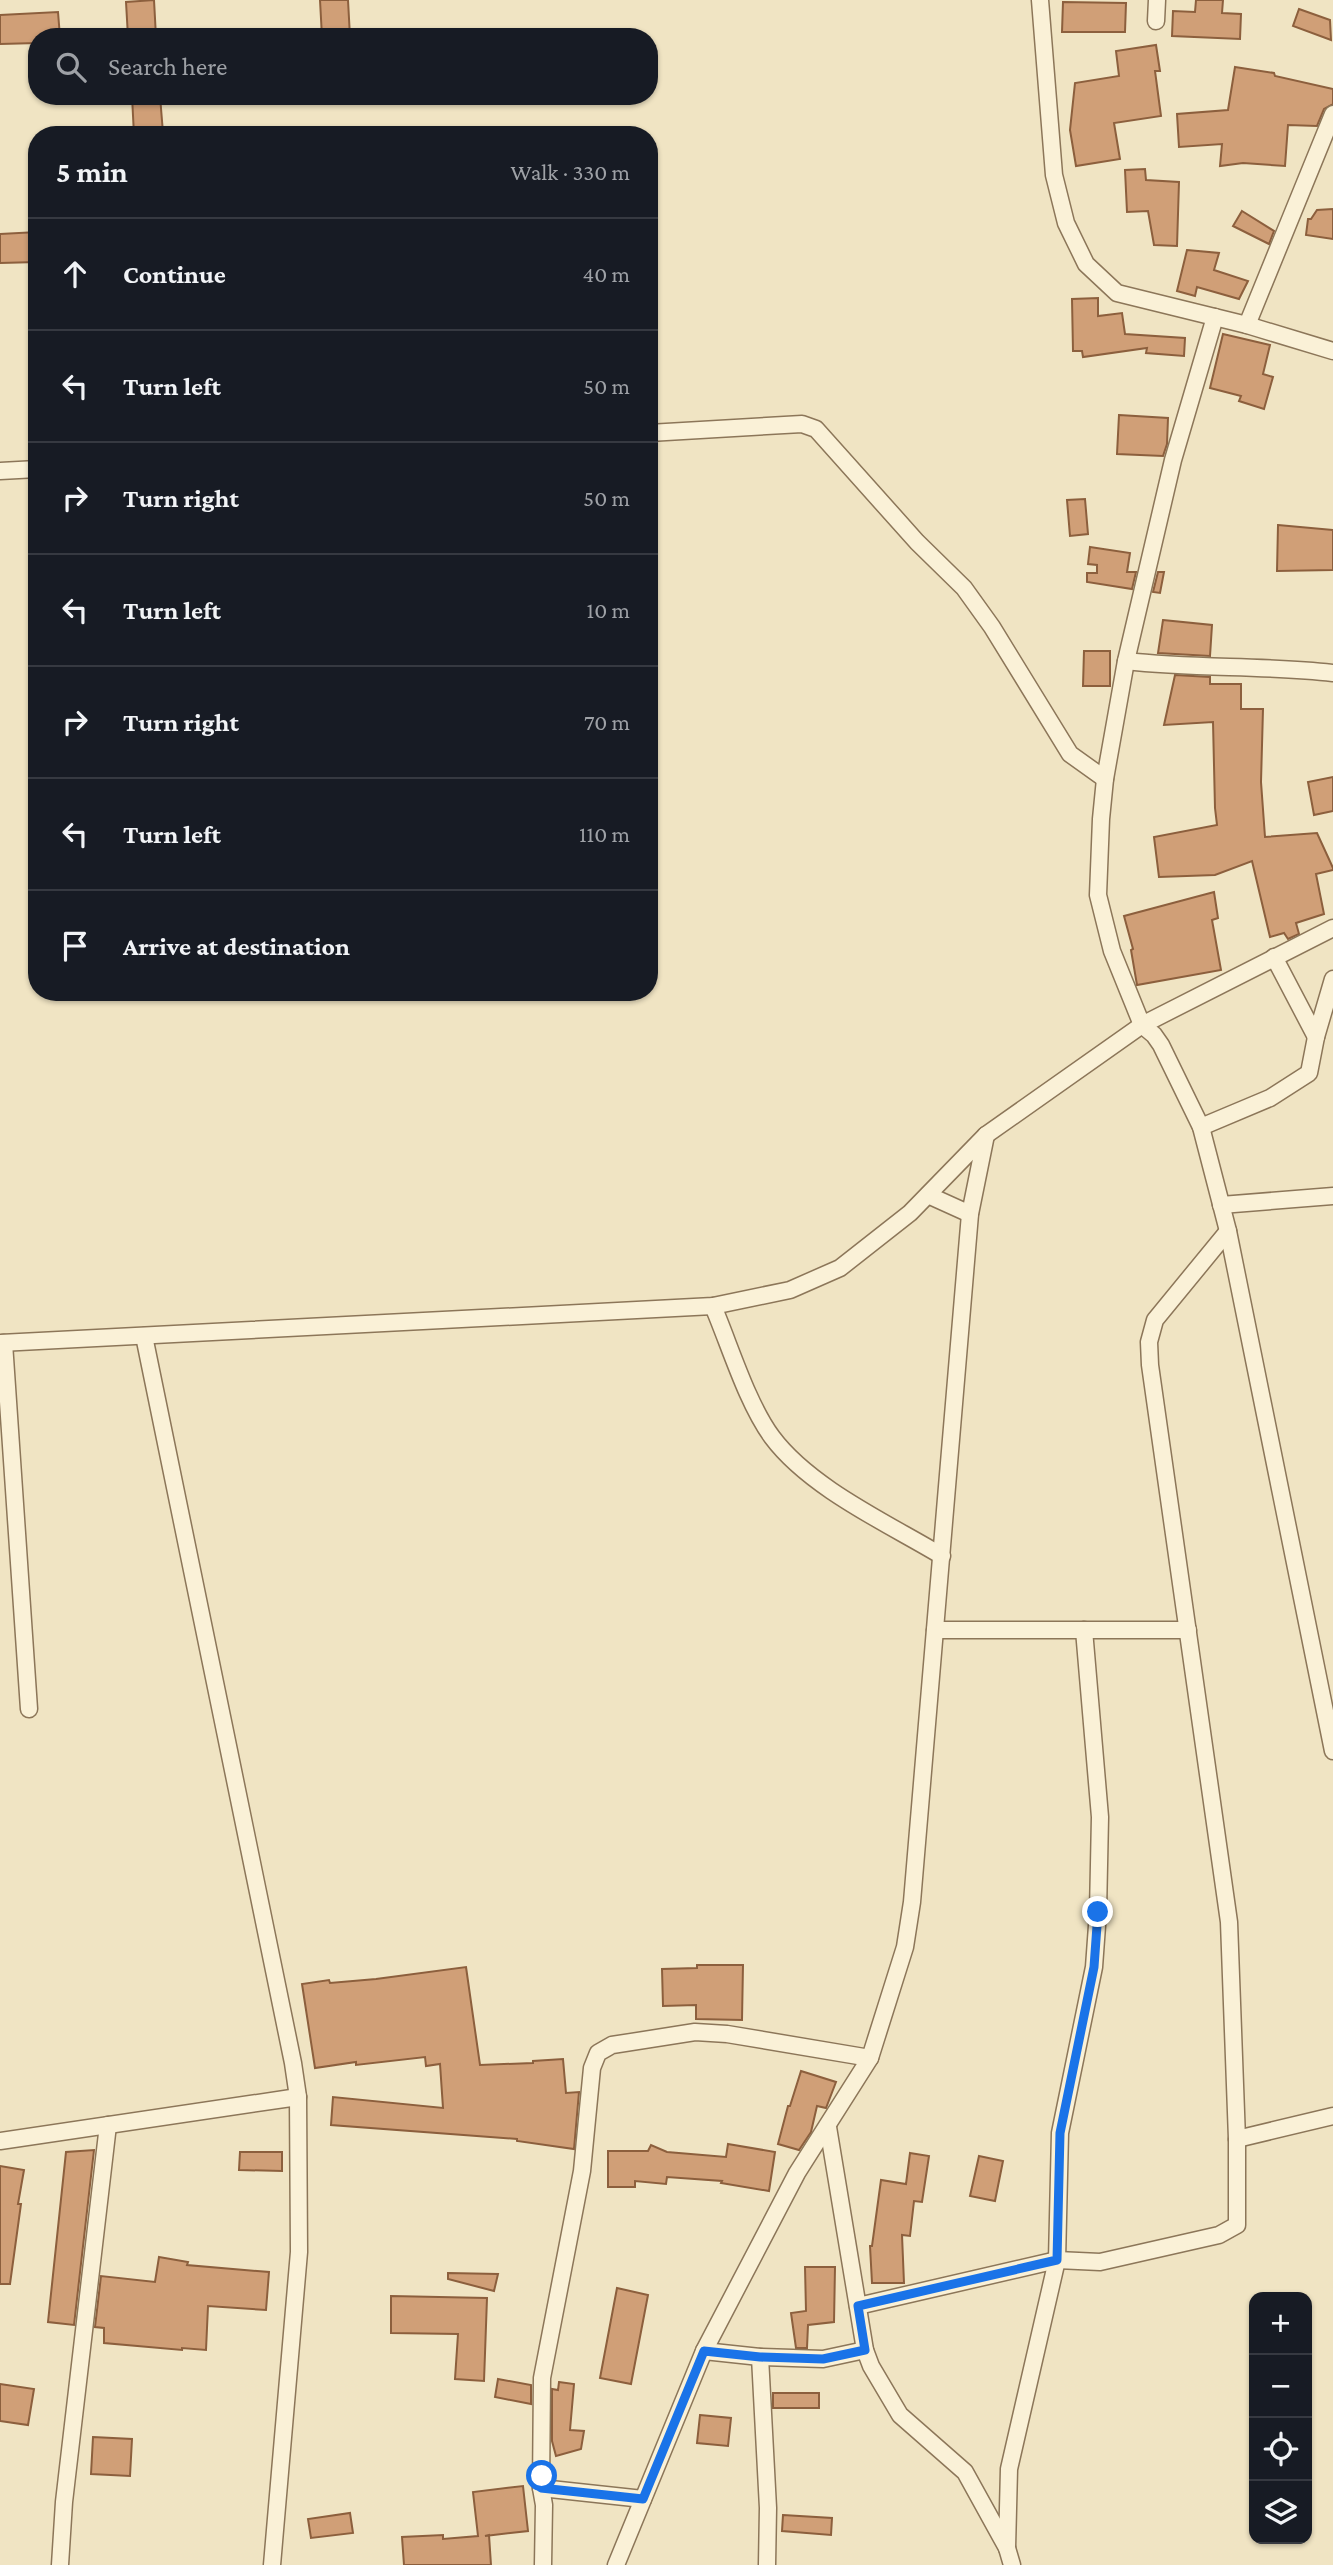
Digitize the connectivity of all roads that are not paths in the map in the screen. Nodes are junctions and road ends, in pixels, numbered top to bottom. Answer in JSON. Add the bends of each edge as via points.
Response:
{"nodes":[{"id":1,"x":1040,"y":0,"type":"edge"},
{"id":2,"x":1157,"y":0,"type":"edge"},
{"id":3,"x":1156,"y":21,"type":"dead end"},
{"id":4,"x":1333,"y":114,"type":"edge"},
{"id":5,"x":1215,"y":317,"type":"junction"},
{"id":6,"x":1247,"y":325,"type":"junction"},
{"id":7,"x":1333,"y":351,"type":"edge"},
{"id":8,"x":658,"y":432,"type":"edge"},
{"id":9,"x":28,"y":469,"type":"edge"},
{"id":10,"x":0,"y":471,"type":"edge"},
{"id":11,"x":1126,"y":661,"type":"junction"},
{"id":12,"x":1333,"y":673,"type":"edge"},
{"id":13,"x":1105,"y":779,"type":"junction"},
{"id":14,"x":1333,"y":928,"type":"edge"},
{"id":15,"x":1274,"y":957,"type":"junction"},
{"id":16,"x":1333,"y":979,"type":"edge"},
{"id":17,"x":1142,"y":1025,"type":"junction"},
{"id":18,"x":1316,"y":1037,"type":"junction"},
{"id":19,"x":1201,"y":1127,"type":"junction"},
{"id":20,"x":986,"y":1135,"type":"junction"},
{"id":21,"x":928,"y":1195,"type":"junction"},
{"id":22,"x":1333,"y":1196,"type":"edge"},
{"id":23,"x":1221,"y":1205,"type":"junction"},
{"id":24,"x":970,"y":1214,"type":"junction"},
{"id":25,"x":1228,"y":1231,"type":"junction"},
{"id":26,"x":713,"y":1306,"type":"junction"},
{"id":27,"x":144,"y":1336,"type":"junction"},
{"id":28,"x":2,"y":1343,"type":"edge"},
{"id":29,"x":942,"y":1556,"type":"junction"},
{"id":30,"x":935,"y":1630,"type":"junction"},
{"id":31,"x":1084,"y":1630,"type":"junction"},
{"id":32,"x":1188,"y":1630,"type":"junction"},
{"id":33,"x":29,"y":1709,"type":"dead end"},
{"id":34,"x":1333,"y":1751,"type":"edge"},
{"id":35,"x":870,"y":2058,"type":"junction"},
{"id":36,"x":298,"y":2097,"type":"junction"},
{"id":37,"x":1333,"y":2116,"type":"edge"},
{"id":38,"x":108,"y":2125,"type":"junction"},
{"id":39,"x":828,"y":2127,"type":"junction"},
{"id":40,"x":1237,"y":2139,"type":"junction"},
{"id":41,"x":0,"y":2141,"type":"edge"},
{"id":42,"x":1057,"y":2260,"type":"junction"},
{"id":43,"x":858,"y":2306,"type":"junction"},
{"id":44,"x":865,"y":2350,"type":"junction"},
{"id":45,"x":704,"y":2351,"type":"junction"},
{"id":46,"x":760,"y":2357,"type":"junction"},
{"id":47,"x":541,"y":2488,"type":"junction"},
{"id":48,"x":643,"y":2499,"type":"junction"},
{"id":49,"x":1007,"y":2548,"type":"junction"},
{"id":50,"x":60,"y":2565,"type":"edge"},
{"id":51,"x":272,"y":2565,"type":"edge"},
{"id":52,"x":543,"y":2565,"type":"edge"},
{"id":53,"x":616,"y":2565,"type":"edge"},
{"id":54,"x":767,"y":2565,"type":"edge"},
{"id":55,"x":1012,"y":2565,"type":"edge"}],
"edges":[{"from":1,"to":5,"type":"street","via":[[1054,175],[1066,223],[1086,264],[1116,293]]},
{"from":2,"to":3,"type":"street"},
{"from":4,"to":6,"type":"street"},
{"from":5,"to":6,"type":"street"},
{"from":5,"to":11,"type":"street","via":[[1173,460]]},
{"from":6,"to":7,"type":"street"},
{"from":8,"to":13,"type":"street","via":[[802,424],[816,429],[964,588],[1070,754]]},
{"from":9,"to":10,"type":"street"},
{"from":11,"to":12,"type":"street"},
{"from":11,"to":13,"type":"street"},
{"from":13,"to":17,"type":"street","via":[[1098,895],[1112,951]]},
{"from":14,"to":15,"type":"street"},
{"from":15,"to":17,"type":"street"},
{"from":15,"to":18,"type":"street"},
{"from":16,"to":18,"type":"street"},
{"from":17,"to":19,"type":"street","via":[[1161,1045]]},
{"from":17,"to":20,"type":"street"},
{"from":18,"to":19,"type":"street","via":[[1309,1073],[1270,1098]]},
{"from":19,"to":23,"type":"street"},
{"from":20,"to":21,"type":"street"},
{"from":20,"to":24,"type":"street"},
{"from":21,"to":24,"type":"street"},
{"from":21,"to":26,"type":"street","via":[[840,1268],[790,1290]]},
{"from":22,"to":23,"type":"street"},
{"from":23,"to":25,"type":"street"},
{"from":24,"to":29,"type":"street"},
{"from":25,"to":32,"type":"street","via":[[1155,1320],[1149,1342]]},
{"from":25,"to":34,"type":"street"},
{"from":26,"to":27,"type":"street"},
{"from":26,"to":29,"type":"street","via":[[756,1408],[795,1463],[823,1485]]},
{"from":27,"to":28,"type":"street"},
{"from":27,"to":36,"type":"street"},
{"from":28,"to":33,"type":"street"},
{"from":29,"to":30,"type":"street"},
{"from":30,"to":31,"type":"street"},
{"from":30,"to":35,"type":"street","via":[[907,1936]]},
{"from":31,"to":32,"type":"street"},
{"from":31,"to":42,"type":"street","via":[[1100,1816],[1098,1912],[1094,1967],[1060,2133]]},
{"from":32,"to":40,"type":"street","via":[[1229,1922]]},
{"from":35,"to":39,"type":"street"},
{"from":35,"to":47,"type":"street","via":[[695,2032],[612,2045],[598,2053],[592,2067],[578,2199],[542,2378]]},
{"from":36,"to":38,"type":"street"},
{"from":36,"to":51,"type":"street","via":[[299,2252]]},
{"from":37,"to":40,"type":"street"},
{"from":38,"to":41,"type":"street"},
{"from":38,"to":50,"type":"street"},
{"from":39,"to":43,"type":"street"},
{"from":39,"to":45,"type":"street","via":[[797,2173]]},
{"from":40,"to":42,"type":"street","via":[[1237,2225],[1219,2235],[1101,2262]]},
{"from":42,"to":43,"type":"street"},
{"from":42,"to":49,"type":"street","via":[[1009,2469]]},
{"from":43,"to":44,"type":"street"},
{"from":44,"to":46,"type":"street","via":[[823,2359]]},
{"from":44,"to":49,"type":"street","via":[[900,2415],[965,2472]]},
{"from":45,"to":46,"type":"street"},
{"from":45,"to":48,"type":"street"},
{"from":46,"to":54,"type":"street"},
{"from":47,"to":48,"type":"street"},
{"from":47,"to":52,"type":"street"},
{"from":48,"to":53,"type":"street"},
{"from":49,"to":55,"type":"street"}]}
